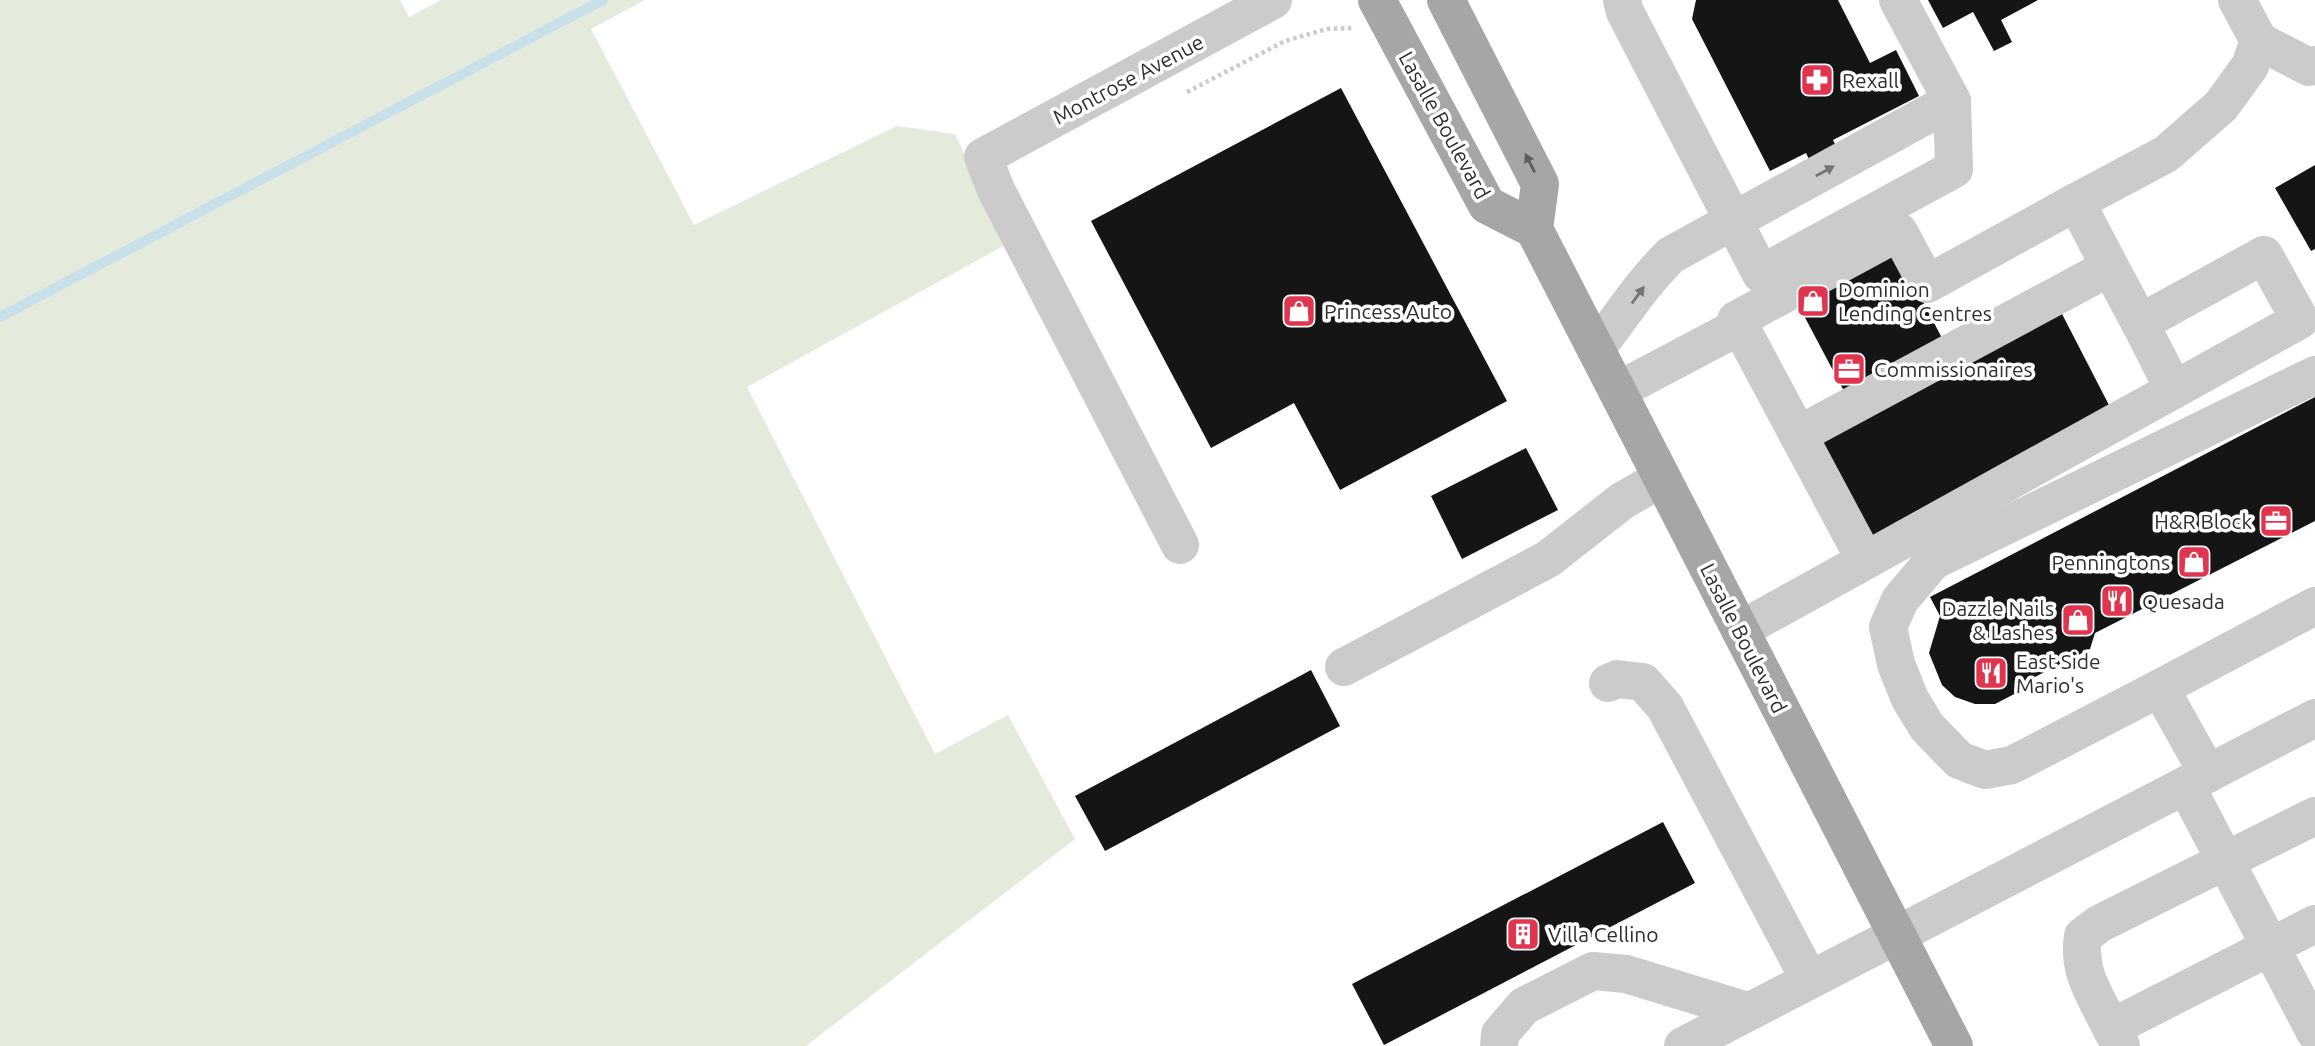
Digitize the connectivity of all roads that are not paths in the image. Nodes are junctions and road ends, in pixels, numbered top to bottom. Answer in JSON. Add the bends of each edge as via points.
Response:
{"nodes":[{"id":1,"x":1273,"y":0,"type":"edge"},
{"id":2,"x":1446,"y":0,"type":"edge"},
{"id":3,"x":1622,"y":0,"type":"edge"},
{"id":4,"x":1898,"y":0,"type":"edge"},
{"id":5,"x":2237,"y":0,"type":"edge"},
{"id":6,"x":1381,"y":8,"type":"edge"},
{"id":7,"x":2259,"y":41,"type":"junction"},
{"id":8,"x":2315,"y":65,"type":"edge"},
{"id":9,"x":1952,"y":101,"type":"junction"},
{"id":10,"x":2076,"y":202,"type":"junction"},
{"id":11,"x":1734,"y":221,"type":"junction"},
{"id":12,"x":1534,"y":229,"type":"junction"},
{"id":13,"x":2110,"y":268,"type":"junction"},
{"id":14,"x":2140,"y":323,"type":"junction"},
{"id":15,"x":1740,"y":326,"type":"junction"},
{"id":16,"x":1596,"y":349,"type":"junction"},
{"id":17,"x":2315,"y":375,"type":"edge"},
{"id":18,"x":2174,"y":390,"type":"junction"},
{"id":19,"x":1618,"y":391,"type":"junction"},
{"id":20,"x":1798,"y":435,"type":"junction"},
{"id":21,"x":1662,"y":478,"type":"junction"},
{"id":22,"x":1180,"y":545,"type":"dead end"},
{"id":23,"x":1865,"y":560,"type":"junction"},
{"id":24,"x":2315,"y":606,"type":"edge"},
{"id":25,"x":1740,"y":629,"type":"junction"},
{"id":26,"x":1344,"y":667,"type":"dead end"},
{"id":27,"x":1608,"y":683,"type":"dead end"},
{"id":28,"x":2160,"y":688,"type":"junction"},
{"id":29,"x":2315,"y":718,"type":"edge"},
{"id":30,"x":2197,"y":780,"type":"junction"},
{"id":31,"x":2315,"y":816,"type":"edge"},
{"id":32,"x":2225,"y":861,"type":"junction"},
{"id":33,"x":2315,"y":924,"type":"edge"},
{"id":34,"x":1896,"y":934,"type":"junction"},
{"id":35,"x":2270,"y":946,"type":"junction"},
{"id":36,"x":1809,"y":979,"type":"junction"},
{"id":37,"x":1748,"y":1012,"type":"junction"},
{"id":38,"x":2315,"y":1032,"type":"edge"},
{"id":39,"x":2116,"y":1037,"type":"edge"},
{"id":40,"x":1499,"y":1046,"type":"edge"},
{"id":41,"x":1682,"y":1046,"type":"edge"},
{"id":42,"x":1954,"y":1046,"type":"edge"},
{"id":43,"x":2288,"y":1046,"type":"edge"}],
"edges":[{"from":1,"to":22,"type":"street","name":"Montrose Avenue","via":[[983,157]]},
{"from":12,"to":2,"type":"main road","one_way":true,"via":[[1540,184]]},
{"from":3,"to":11,"type":"street"},
{"from":4,"to":9,"type":"street"},
{"from":5,"to":7,"type":"street"},
{"from":6,"to":12,"type":"main road","name":"Lasalle Boulevard","via":[[1487,205]]},
{"from":7,"to":8,"type":"street","via":[[2309,67]]},
{"from":7,"to":10,"type":"street","via":[[2250,66],[2221,106],[2166,154]]},
{"from":11,"to":9,"type":"street","one_way":true},
{"from":9,"to":11,"type":"street","via":[[1954,169],[1761,274]]},
{"from":10,"to":13,"type":"street"},
{"from":10,"to":15,"type":"street","via":[[1927,284],[1899,232],[1736,320]]},
{"from":16,"to":11,"type":"street","one_way":true,"via":[[1653,272],[1671,256]]},
{"from":12,"to":16,"type":"main road","name":"Lasalle Boulevard"},
{"from":13,"to":14,"type":"street"},
{"from":13,"to":20,"type":"street"},
{"from":14,"to":18,"type":"street"},
{"from":14,"to":18,"type":"street","via":[[2264,255],[2300,320]]},
{"from":15,"to":19,"type":"street"},
{"from":15,"to":20,"type":"street"},
{"from":16,"to":19,"type":"main road","name":"Lasalle Boulevard"},
{"from":17,"to":28,"type":"street","via":[[1933,561],[1900,600],[1888,627],[1896,664],[1927,727],[1959,761],[1985,770],[2012,765]]},
{"from":18,"to":23,"type":"street"},
{"from":19,"to":21,"type":"main road","name":"Lasalle Boulevard"},
{"from":20,"to":23,"type":"street"},
{"from":21,"to":25,"type":"main road","name":"Lasalle Boulevard"},
{"from":21,"to":26,"type":"street","via":[[1622,500],[1548,558]]},
{"from":23,"to":25,"type":"street"},
{"from":24,"to":28,"type":"street"},
{"from":25,"to":34,"type":"main road","name":"Lasalle Boulevard"},
{"from":27,"to":36,"type":"street","via":[[1617,679],[1643,682],[1665,707]]},
{"from":28,"to":30,"type":"street"},
{"from":29,"to":30,"type":"street"},
{"from":30,"to":32,"type":"street"},
{"from":30,"to":34,"type":"street"},
{"from":31,"to":32,"type":"street"},
{"from":32,"to":35,"type":"street"},
{"from":32,"to":39,"type":"street","via":[[2083,936],[2082,969]]},
{"from":33,"to":35,"type":"street"},
{"from":34,"to":36,"type":"street"},
{"from":34,"to":42,"type":"main road","name":"Lasalle Boulevard"},
{"from":35,"to":38,"type":"street"},
{"from":35,"to":39,"type":"street"},
{"from":36,"to":37,"type":"street"},
{"from":37,"to":40,"type":"street","via":[[1626,974],[1593,971],[1524,1006],[1500,1034]]},
{"from":37,"to":41,"type":"street"},
{"from":38,"to":43,"type":"street"}]}
